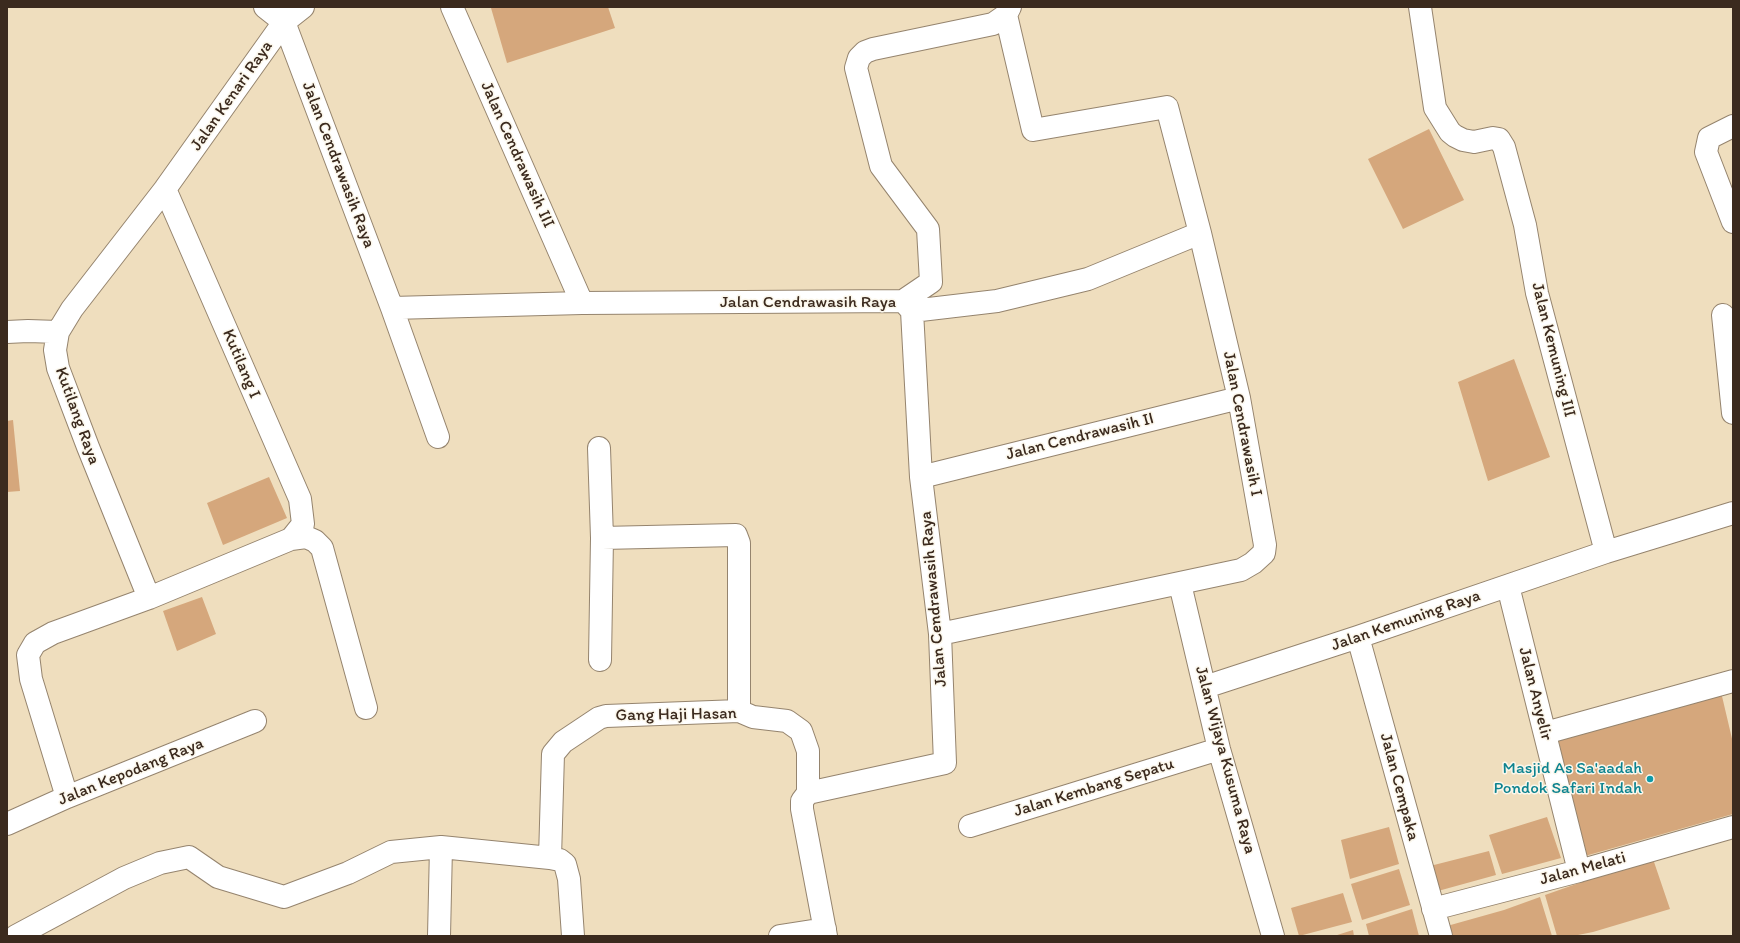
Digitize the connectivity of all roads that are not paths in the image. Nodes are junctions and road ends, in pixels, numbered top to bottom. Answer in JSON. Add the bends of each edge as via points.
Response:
{"nodes":[{"id":1,"x":303,"y":7,"type":"edge"},
{"id":2,"x":452,"y":7,"type":"edge"},
{"id":3,"x":1420,"y":7,"type":"edge"},
{"id":4,"x":1008,"y":11,"type":"edge"},
{"id":5,"x":274,"y":14,"type":"edge"},
{"id":6,"x":1733,"y":126,"type":"edge"},
{"id":7,"x":165,"y":189,"type":"junction"},
{"id":8,"x":1733,"y":222,"type":"edge"},
{"id":9,"x":1200,"y":233,"type":"junction"},
{"id":10,"x":582,"y":303,"type":"junction"},
{"id":11,"x":908,"y":306,"type":"junction"},
{"id":12,"x":392,"y":308,"type":"junction"},
{"id":13,"x":1724,"y":315,"type":"dead end"},
{"id":14,"x":7,"y":332,"type":"edge"},
{"id":15,"x":58,"y":332,"type":"junction"},
{"id":16,"x":1239,"y":398,"type":"junction"},
{"id":17,"x":1733,"y":413,"type":"edge"},
{"id":18,"x":438,"y":438,"type":"dead end"},
{"id":19,"x":599,"y":448,"type":"dead end"},
{"id":20,"x":921,"y":477,"type":"junction"},
{"id":21,"x":1733,"y":513,"type":"edge"},
{"id":22,"x":602,"y":538,"type":"junction"},
{"id":23,"x":292,"y":539,"type":"junction"},
{"id":24,"x":1606,"y":552,"type":"junction"},
{"id":25,"x":1180,"y":584,"type":"junction"},
{"id":26,"x":1508,"y":586,"type":"junction"},
{"id":27,"x":149,"y":598,"type":"junction"},
{"id":28,"x":940,"y":634,"type":"junction"},
{"id":29,"x":1358,"y":637,"type":"junction"},
{"id":30,"x":600,"y":660,"type":"dead end"},
{"id":31,"x":1732,"y":685,"type":"edge"},
{"id":32,"x":1205,"y":687,"type":"junction"},
{"id":33,"x":366,"y":708,"type":"dead end"},
{"id":34,"x":739,"y":711,"type":"junction"},
{"id":35,"x":255,"y":721,"type":"dead end"},
{"id":36,"x":1545,"y":733,"type":"junction"},
{"id":37,"x":1218,"y":749,"type":"junction"},
{"id":38,"x":808,"y":793,"type":"junction"},
{"id":39,"x":67,"y":797,"type":"junction"},
{"id":40,"x":7,"y":824,"type":"edge"},
{"id":41,"x":970,"y":826,"type":"dead end"},
{"id":42,"x":1733,"y":827,"type":"edge"},
{"id":43,"x":441,"y":847,"type":"junction"},
{"id":44,"x":550,"y":858,"type":"junction"},
{"id":45,"x":1579,"y":871,"type":"junction"},
{"id":46,"x":1433,"y":909,"type":"junction"},
{"id":47,"x":826,"y":933,"type":"edge"},
{"id":48,"x":16,"y":936,"type":"edge"},
{"id":49,"x":439,"y":936,"type":"edge"},
{"id":50,"x":573,"y":936,"type":"edge"},
{"id":51,"x":780,"y":936,"type":"edge"},
{"id":52,"x":1274,"y":936,"type":"edge"},
{"id":53,"x":1441,"y":936,"type":"edge"}],
"edges":[{"from":1,"to":5,"type":"street","name":"Jalan Kenari Raya"},
{"from":2,"to":10,"type":"street","name":"Jalan Cendrawasih III"},
{"from":3,"to":24,"type":"street","name":"Jalan Kemuning III","via":[[1435,108],[1455,136],[1474,142],[1499,139],[1504,147],[1525,225],[1537,293]]},
{"from":4,"to":9,"type":"street","name":"Jalan Cendrawasih I","via":[[1033,130],[1166,107]]},
{"from":4,"to":11,"type":"street","via":[[993,24],[873,49],[859,58],[856,68],[881,166],[928,229],[931,282]]},
{"from":5,"to":7,"type":"street","name":"Jalan Kenari Raya"},
{"from":5,"to":12,"type":"street","name":"Jalan Cendrawasih Raya"},
{"from":6,"to":8,"type":"street","via":[[1709,138],[1706,152]]},
{"from":7,"to":15,"type":"street","name":"Kutilang Raya","via":[[72,309]]},
{"from":7,"to":23,"type":"street","name":"Kutilang I","via":[[300,499],[303,524]]},
{"from":9,"to":11,"type":"street","via":[[1088,279],[997,301]]},
{"from":9,"to":16,"type":"street","name":"Jalan Cendrawasih I"},
{"from":10,"to":11,"type":"street","name":"Jalan Cendrawasih Raya"},
{"from":10,"to":12,"type":"street","name":"Jalan Cendrawasih Raya"},
{"from":11,"to":20,"type":"street","name":"Jalan Cendrawasih Raya"},
{"from":12,"to":18,"type":"street","name":"Jalan Cendrawasih Raya"},
{"from":13,"to":17,"type":"street"},
{"from":14,"to":15,"type":"street"},
{"from":15,"to":27,"type":"street","name":"Kutilang Raya","via":[[55,350],[58,368]]},
{"from":16,"to":20,"type":"street","name":"Jalan Cendrawasih II"},
{"from":16,"to":25,"type":"street","name":"Jalan Cendrawasih I","via":[[1265,545],[1264,553],[1241,570]]},
{"from":19,"to":22,"type":"street"},
{"from":20,"to":28,"type":"street","name":"Jalan Cendrawasih Raya"},
{"from":21,"to":24,"type":"street","name":"Jalan Kemuning Raya"},
{"from":22,"to":30,"type":"street"},
{"from":22,"to":34,"type":"street","via":[[736,535],[739,543]]},
{"from":23,"to":27,"type":"street"},
{"from":23,"to":33,"type":"street","via":[[306,537],[322,548]]},
{"from":24,"to":26,"type":"street","name":"Jalan Kemuning Raya"},
{"from":25,"to":28,"type":"street","name":"Jalan Cendrawasih I"},
{"from":25,"to":32,"type":"street","name":"Jalan Wijaya Kusuma Raya"},
{"from":26,"to":29,"type":"street","name":"Jalan Kemuning Raya"},
{"from":26,"to":36,"type":"street","name":"Jalan Anyelir"},
{"from":27,"to":39,"type":"street","via":[[53,633],[35,643],[28,656],[31,679]]},
{"from":28,"to":38,"type":"street","name":"Jalan Cendrawasih Raya","via":[[945,763]]},
{"from":29,"to":32,"type":"street","name":"Jalan Kemuning Raya"},
{"from":29,"to":46,"type":"street","name":"Jalan Cempaka"},
{"from":31,"to":36,"type":"street"},
{"from":32,"to":37,"type":"street","name":"Jalan Wijaya Kusuma Raya"},
{"from":34,"to":38,"type":"street","name":"Gang Haji Hasan","via":[[752,717],[787,721],[801,731],[808,751]]},
{"from":34,"to":44,"type":"street","name":"Gang Haji Hasan","via":[[606,716],[563,742],[553,754]]},
{"from":35,"to":39,"type":"street","name":"Jalan Kepodang Raya"},
{"from":36,"to":45,"type":"street","name":"Jalan Anyelir"},
{"from":37,"to":41,"type":"street","name":"Jalan Kembang Sepatu"},
{"from":37,"to":52,"type":"street","name":"Jalan Wijaya Kusuma Raya"},
{"from":38,"to":47,"type":"street","name":"Gang Haji Hasan","via":[[802,801],[802,809]]},
{"from":39,"to":40,"type":"street","name":"Jalan Kepodang Raya"},
{"from":42,"to":45,"type":"street","name":"Jalan Melati"},
{"from":43,"to":44,"type":"street"},
{"from":43,"to":48,"type":"street","via":[[391,852],[348,873],[284,897],[218,877],[189,857],[160,863],[124,878]]},
{"from":43,"to":49,"type":"street"},
{"from":44,"to":50,"type":"street","via":[[565,864],[569,879]]},
{"from":45,"to":46,"type":"street","name":"Jalan Melati"},
{"from":46,"to":53,"type":"street","name":"Jalan Cempaka"},
{"from":47,"to":51,"type":"street"}]}
